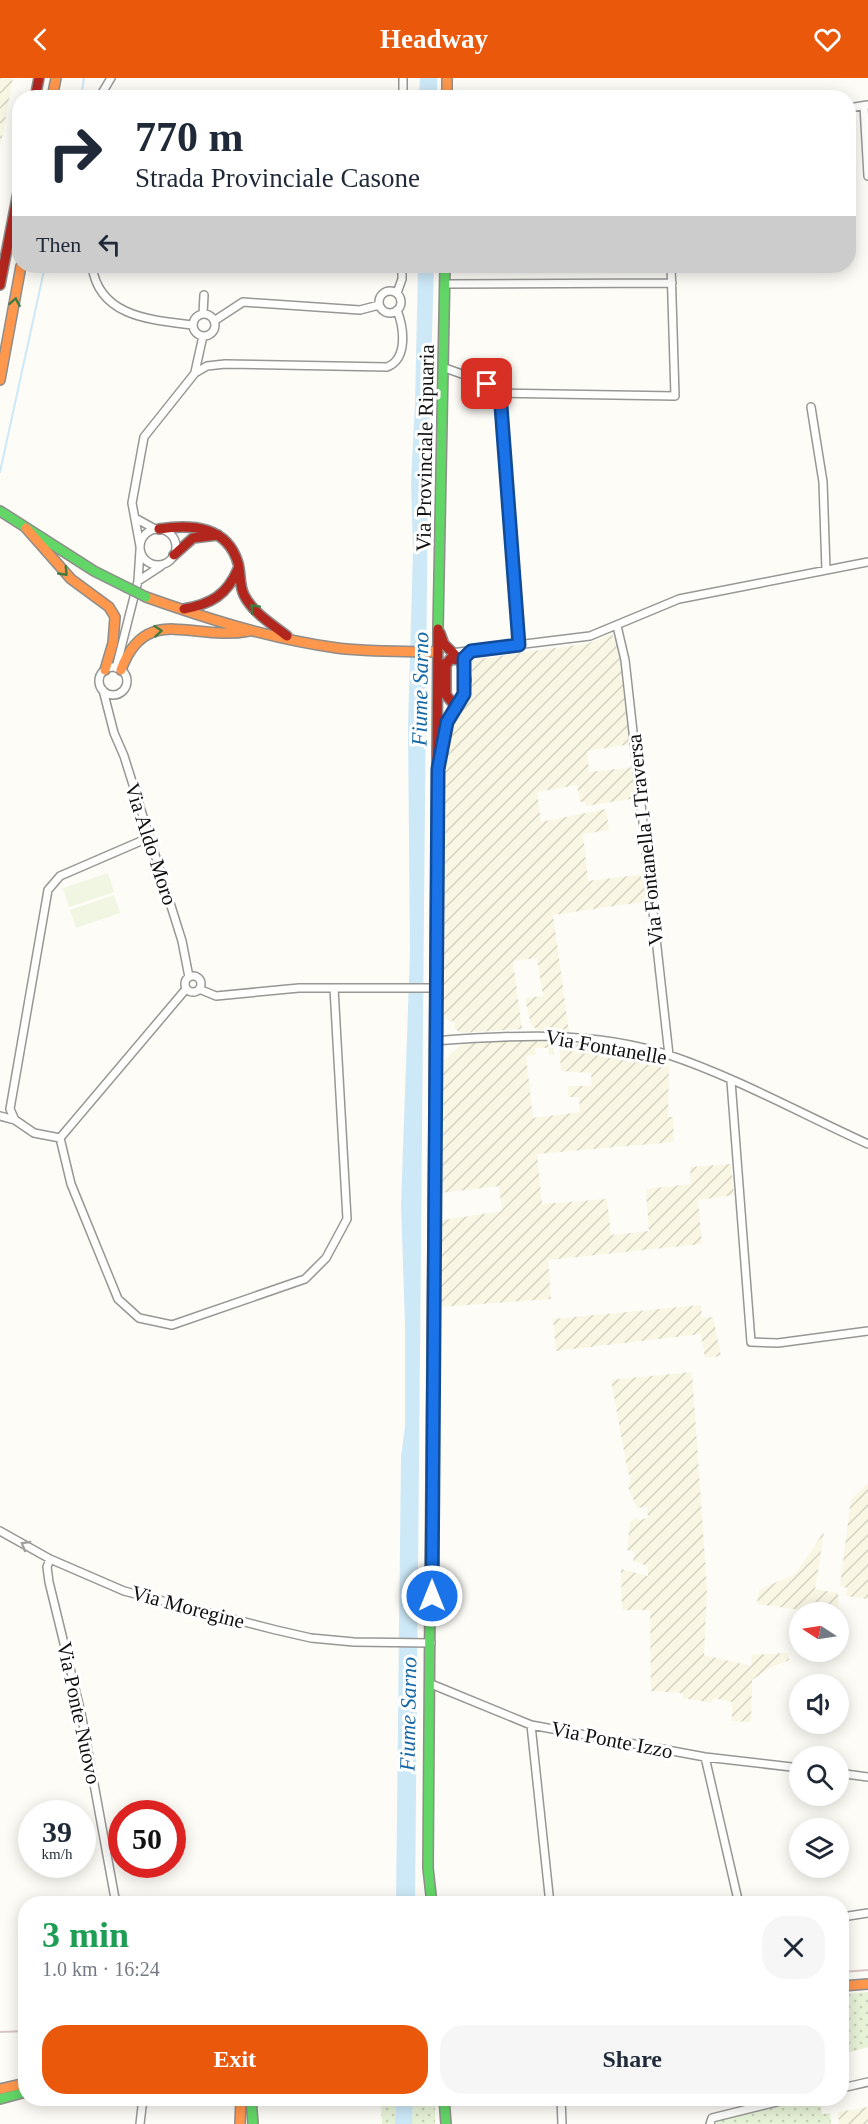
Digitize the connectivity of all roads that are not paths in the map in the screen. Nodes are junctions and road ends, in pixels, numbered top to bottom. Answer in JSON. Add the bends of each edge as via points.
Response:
{"nodes":[{"id":1,"x":866,"y":106,"type":"edge"},
{"id":2,"x":868,"y":176,"type":"edge"},
{"id":3,"x":12,"y":223,"type":"edge"},
{"id":4,"x":20,"y":273,"type":"edge"},
{"id":5,"x":95,"y":273,"type":"edge"},
{"id":6,"x":402,"y":273,"type":"edge"},
{"id":7,"x":445,"y":273,"type":"edge"},
{"id":8,"x":671,"y":273,"type":"edge"},
{"id":9,"x":672,"y":283,"type":"junction"},
{"id":10,"x":445,"y":284,"type":"junction"},
{"id":11,"x":0,"y":285,"type":"edge"},
{"id":12,"x":397,"y":293,"type":"junction"},
{"id":13,"x":204,"y":294,"type":"dead end"},
{"id":14,"x":379,"y":305,"type":"junction"},
{"id":15,"x":397,"y":310,"type":"junction"},
{"id":16,"x":203,"y":314,"type":"junction"},
{"id":17,"x":214,"y":321,"type":"junction"},
{"id":18,"x":193,"y":325,"type":"junction"},
{"id":19,"x":203,"y":336,"type":"junction"},
{"id":20,"x":445,"y":368,"type":"junction"},
{"id":21,"x":195,"y":373,"type":"junction"},
{"id":22,"x":0,"y":380,"type":"edge"},
{"id":23,"x":500,"y":393,"type":"junction"},
{"id":24,"x":811,"y":407,"type":"dead end"},
{"id":25,"x":0,"y":511,"type":"edge"},
{"id":26,"x":135,"y":518,"type":"junction"},
{"id":27,"x":26,"y":528,"type":"junction"},
{"id":28,"x":157,"y":529,"type":"junction"},
{"id":29,"x":220,"y":536,"type":"junction"},
{"id":30,"x":140,"y":548,"type":"junction"},
{"id":31,"x":174,"y":555,"type":"junction"},
{"id":32,"x":868,"y":562,"type":"edge"},
{"id":33,"x":163,"y":564,"type":"junction"},
{"id":34,"x":239,"y":566,"type":"junction"},
{"id":35,"x":826,"y":570,"type":"junction"},
{"id":36,"x":138,"y":581,"type":"junction"},
{"id":37,"x":182,"y":610,"type":"junction"},
{"id":38,"x":617,"y":626,"type":"junction"},
{"id":39,"x":252,"y":630,"type":"junction"},
{"id":40,"x":440,"y":631,"type":"junction"},
{"id":41,"x":289,"y":638,"type":"junction"},
{"id":42,"x":519,"y":645,"type":"junction"},
{"id":43,"x":471,"y":651,"type":"junction"},
{"id":44,"x":440,"y":656,"type":"junction"},
{"id":45,"x":458,"y":657,"type":"junction"},
{"id":46,"x":119,"y":669,"type":"junction"},
{"id":47,"x":105,"y":670,"type":"junction"},
{"id":48,"x":439,"y":679,"type":"junction"},
{"id":49,"x":103,"y":690,"type":"junction"},
{"id":50,"x":122,"y":692,"type":"junction"},
{"id":51,"x":446,"y":695,"type":"junction"},
{"id":52,"x":458,"y":702,"type":"junction"},
{"id":53,"x":110,"y":713,"type":"junction"},
{"id":54,"x":438,"y":769,"type":"junction"},
{"id":55,"x":148,"y":838,"type":"junction"},
{"id":56,"x":189,"y":977,"type":"junction"},
{"id":57,"x":334,"y":987,"type":"junction"},
{"id":58,"x":433,"y":988,"type":"junction"},
{"id":59,"x":186,"y":989,"type":"junction"},
{"id":60,"x":199,"y":989,"type":"junction"},
{"id":61,"x":434,"y":1041,"type":"junction"},
{"id":62,"x":669,"y":1055,"type":"junction"},
{"id":63,"x":730,"y":1081,"type":"junction"},
{"id":64,"x":0,"y":1116,"type":"edge"},
{"id":65,"x":15,"y":1120,"type":"junction"},
{"id":66,"x":60,"y":1138,"type":"junction"},
{"id":67,"x":868,"y":1144,"type":"edge"},
{"id":68,"x":868,"y":1331,"type":"edge"},
{"id":69,"x":0,"y":1531,"type":"edge"},
{"id":70,"x":50,"y":1559,"type":"junction"},
{"id":71,"x":431,"y":1643,"type":"junction"},
{"id":72,"x":431,"y":1684,"type":"junction"},
{"id":73,"x":531,"y":1725,"type":"junction"},
{"id":74,"x":705,"y":1757,"type":"junction"},
{"id":75,"x":789,"y":1767,"type":"edge"},
{"id":76,"x":849,"y":1774,"type":"edge"},
{"id":77,"x":868,"y":1777,"type":"edge"},
{"id":78,"x":115,"y":1896,"type":"edge"},
{"id":79,"x":431,"y":1896,"type":"edge"},
{"id":80,"x":549,"y":1896,"type":"edge"},
{"id":81,"x":737,"y":1896,"type":"edge"},
{"id":82,"x":868,"y":1912,"type":"edge"},
{"id":83,"x":849,"y":1916,"type":"edge"},
{"id":84,"x":868,"y":1984,"type":"edge"},
{"id":85,"x":849,"y":1985,"type":"edge"},
{"id":86,"x":868,"y":2082,"type":"edge"},
{"id":87,"x":18,"y":2085,"type":"edge"},
{"id":88,"x":849,"y":2086,"type":"edge"},
{"id":89,"x":0,"y":2089,"type":"edge"},
{"id":90,"x":18,"y":2094,"type":"edge"},
{"id":91,"x":0,"y":2099,"type":"edge"},
{"id":92,"x":142,"y":2106,"type":"edge"},
{"id":93,"x":239,"y":2106,"type":"edge"},
{"id":94,"x":240,"y":2106,"type":"edge"},
{"id":95,"x":251,"y":2106,"type":"edge"},
{"id":96,"x":445,"y":2106,"type":"edge"},
{"id":97,"x":561,"y":2106,"type":"edge"},
{"id":98,"x":761,"y":2106,"type":"edge"},
{"id":99,"x":140,"y":2124,"type":"edge"},
{"id":100,"x":233,"y":2124,"type":"edge"},
{"id":101,"x":240,"y":2124,"type":"edge"},
{"id":102,"x":252,"y":2124,"type":"edge"},
{"id":103,"x":446,"y":2124,"type":"edge"},
{"id":104,"x":562,"y":2124,"type":"edge"},
{"id":105,"x":710,"y":2124,"type":"edge"}],
"edges":[{"from":1,"to":2,"type":"street"},
{"from":3,"to":11,"type":"main road"},
{"from":22,"to":4,"type":"main road","one_way":true},
{"from":5,"to":18,"type":"street","via":[[104,295],[129,314]]},
{"from":6,"to":12,"type":"street"},
{"from":7,"to":10,"type":"main road","name":"Via Provinciale Ripuaria"},
{"from":8,"to":9,"type":"street"},
{"from":9,"to":10,"type":"street"},
{"from":9,"to":23,"type":"street","via":[[675,396]]},
{"from":10,"to":20,"type":"main road","name":"Via Provinciale Ripuaria"},
{"from":12,"to":14,"type":"street","via":[[383,292]]},
{"from":12,"to":15,"type":"street","via":[[401,300]]},
{"from":13,"to":16,"type":"street"},
{"from":14,"to":15,"type":"street","via":[[387,312]]},
{"from":14,"to":17,"type":"street","via":[[360,310],[243,302]]},
{"from":15,"to":21,"type":"street","via":[[402,352],[387,367],[225,364],[207,366]]},
{"from":16,"to":17,"type":"street"},
{"from":16,"to":18,"type":"street","via":[[195,318]]},
{"from":17,"to":19,"type":"street","via":[[213,332]]},
{"from":18,"to":19,"type":"street","via":[[194,332]]},
{"from":19,"to":21,"type":"street"},
{"from":20,"to":23,"type":"street"},
{"from":20,"to":40,"type":"main road","name":"Via Provinciale Ripuaria"},
{"from":21,"to":26,"type":"street","via":[[144,437],[132,494]]},
{"from":23,"to":42,"type":"street"},
{"from":24,"to":35,"type":"street","via":[[823,482]]},
{"from":25,"to":27,"type":"main road"},
{"from":26,"to":28,"type":"street"},
{"from":26,"to":30,"type":"street"},
{"from":27,"to":37,"type":"main road","bridge":true,"via":[[94,571]]},
{"from":27,"to":47,"type":"main road","one_way":true,"via":[[71,579],[109,607],[115,617]]},
{"from":28,"to":29,"type":"main road","via":[[199,525]]},
{"from":28,"to":30,"type":"street","via":[[146,533]]},
{"from":28,"to":31,"type":"street","via":[[172,536],[176,545]]},
{"from":29,"to":31,"type":"main road","via":[[198,535]]},
{"from":29,"to":34,"type":"main road","via":[[231,546]]},
{"from":30,"to":33,"type":"street","via":[[148,562]]},
{"from":30,"to":36,"type":"street"},
{"from":31,"to":33,"type":"street"},
{"from":32,"to":35,"type":"street"},
{"from":33,"to":36,"type":"street"},
{"from":34,"to":37,"type":"main road","via":[[233,583],[220,599]]},
{"from":41,"to":34,"type":"main road","one_way":true,"via":[[247,600],[241,588]]},
{"from":35,"to":38,"type":"street","via":[[679,599]]},
{"from":36,"to":46,"type":"street"},
{"from":37,"to":39,"type":"main road"},
{"from":38,"to":42,"type":"street","via":[[590,636]]},
{"from":38,"to":62,"type":"street","name":"Via Fontanella I Traversa","via":[[625,660]]},
{"from":39,"to":41,"type":"main road"},
{"from":46,"to":39,"type":"main road","one_way":true,"via":[[130,647],[149,631],[228,635]]},
{"from":40,"to":44,"type":"main road","name":"Via Provinciale Ripuaria"},
{"from":40,"to":45,"type":"main road","via":[[444,644]]},
{"from":41,"to":44,"type":"main road","via":[[337,648]]},
{"from":42,"to":43,"type":"street"},
{"from":43,"to":45,"type":"street"},
{"from":43,"to":45,"type":"street"},
{"from":44,"to":45,"type":"main road"},
{"from":44,"to":45,"type":"main road"},
{"from":44,"to":48,"type":"main road","name":"Via Provinciale Ripuaria"},
{"from":44,"to":51,"type":"main road","name":"Via Provinciale Ripuaria"},
{"from":45,"to":52,"type":"main road","name":"Via Provinciale Ripuaria","via":[[464,694]]},
{"from":46,"to":47,"type":"street"},
{"from":46,"to":50,"type":"street","via":[[127,681]]},
{"from":47,"to":49,"type":"street","via":[[100,678]]},
{"from":48,"to":51,"type":"main road"},
{"from":48,"to":54,"type":"main road","name":"Via Provinciale Ripuaria"},
{"from":49,"to":50,"type":"street","via":[[114,695]]},
{"from":49,"to":53,"type":"street","name":"Via Aldo Moro"},
{"from":50,"to":53,"type":"street"},
{"from":51,"to":52,"type":"main road","via":[[452,702]]},
{"from":52,"to":54,"type":"main road","name":"Via Provinciale Ripuaria","via":[[447,722]]},
{"from":53,"to":55,"type":"street","name":"Via Aldo Moro"},
{"from":54,"to":58,"type":"main road","name":"Via Provinciale Ripuaria"},
{"from":55,"to":56,"type":"street","name":"Via Aldo Moro","via":[[182,941]]},
{"from":55,"to":65,"type":"street","via":[[60,876],[48,890],[10,1109]]},
{"from":56,"to":59,"type":"street"},
{"from":56,"to":60,"type":"street","via":[[198,978]]},
{"from":57,"to":58,"type":"street"},
{"from":57,"to":60,"type":"street","via":[[216,996]]},
{"from":57,"to":66,"type":"street","via":[[346,1219],[326,1258],[305,1279],[172,1325],[139,1318],[118,1299],[70,1184]]},
{"from":58,"to":61,"type":"main road","name":"Via Provinciale Ripuaria"},
{"from":59,"to":60,"type":"street","via":[[193,993]]},
{"from":59,"to":66,"type":"street"},
{"from":61,"to":62,"type":"street","name":"Via Fontanelle","via":[[539,1035]]},
{"from":61,"to":71,"type":"main road","name":"Via Provinciale Ripuaria"},
{"from":62,"to":63,"type":"street","name":"Via Fontanelle"},
{"from":63,"to":67,"type":"street","name":"Via Fontanelle"},
{"from":63,"to":68,"type":"street","via":[[751,1342],[778,1343]]},
{"from":64,"to":65,"type":"street"},
{"from":65,"to":66,"type":"street","via":[[34,1134]]},
{"from":70,"to":69,"type":"street","name":"Via Moregine","one_way":true},
{"from":70,"to":71,"type":"street","name":"Via Moregine","via":[[124,1590],[311,1638]]},
{"from":70,"to":78,"type":"street","name":"Via Ponte Nuovo","via":[[49,1582],[81,1713]]},
{"from":71,"to":72,"type":"main road","name":"Via Provinciale Ripuaria"},
{"from":72,"to":73,"type":"street","name":"Via Ponte Izzo"},
{"from":72,"to":79,"type":"main road","name":"Via Provinciale Ripuaria","via":[[428,1868]]},
{"from":73,"to":74,"type":"street","name":"Via Ponte Izzo"},
{"from":73,"to":80,"type":"street"},
{"from":74,"to":75,"type":"street","name":"Via Ponte Izzo"},
{"from":74,"to":81,"type":"street"},
{"from":76,"to":77,"type":"street"},
{"from":82,"to":83,"type":"street"},
{"from":84,"to":85,"type":"main road"},
{"from":86,"to":88,"type":"street"},
{"from":87,"to":89,"type":"main road"},
{"from":90,"to":91,"type":"main road"},
{"from":92,"to":99,"type":"street"},
{"from":93,"to":100,"type":"main road"},
{"from":94,"to":101,"type":"main road"},
{"from":95,"to":102,"type":"main road"},
{"from":96,"to":103,"type":"main road"},
{"from":97,"to":104,"type":"street"},
{"from":98,"to":105,"type":"street","via":[[712,2118]]}]}
